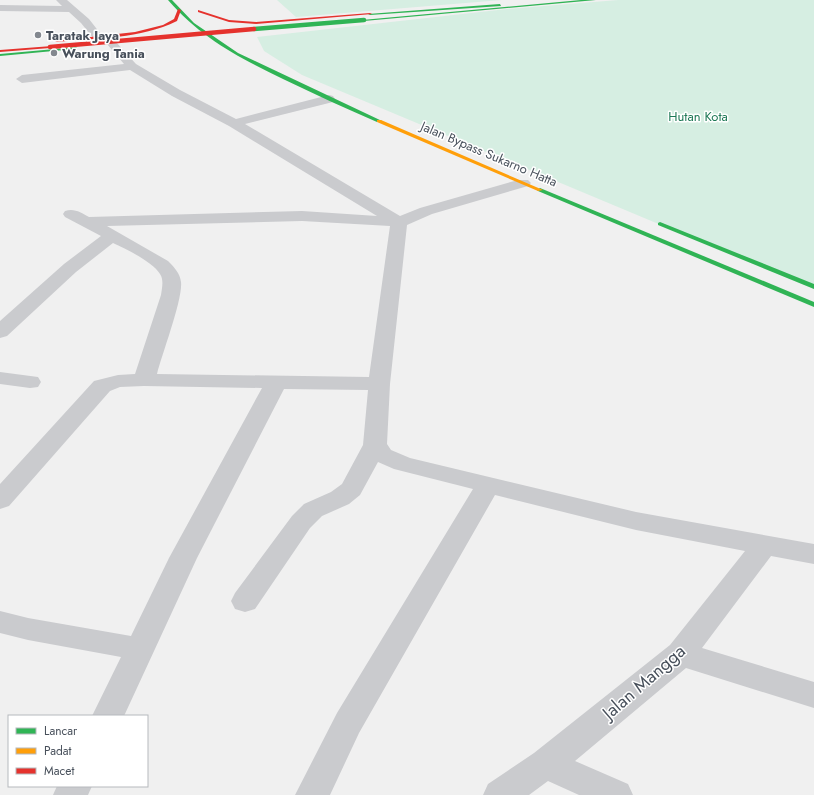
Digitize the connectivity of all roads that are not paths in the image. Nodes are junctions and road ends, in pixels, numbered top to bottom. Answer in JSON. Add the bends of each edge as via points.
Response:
{"nodes":[{"id":1,"x":61,"y":0,"type":"edge"},
{"id":2,"x":170,"y":0,"type":"edge"},
{"id":3,"x":557,"y":0,"type":"edge"},
{"id":4,"x":594,"y":0,"type":"edge"},
{"id":5,"x":191,"y":4,"type":"dead end"},
{"id":6,"x":502,"y":6,"type":"junction"},
{"id":7,"x":4,"y":8,"type":"edge"},
{"id":8,"x":71,"y":9,"type":"junction"},
{"id":9,"x":179,"y":10,"type":"junction"},
{"id":10,"x":199,"y":11,"type":"junction"},
{"id":11,"x":0,"y":16,"type":"edge"},
{"id":12,"x":256,"y":23,"type":"junction"},
{"id":13,"x":265,"y":32,"type":"junction"},
{"id":14,"x":111,"y":38,"type":"junction"},
{"id":15,"x":170,"y":39,"type":"junction"},
{"id":16,"x":237,"y":40,"type":"dead end"},
{"id":17,"x":249,"y":40,"type":"dead end"},
{"id":18,"x":50,"y":45,"type":"junction"},
{"id":19,"x":0,"y":47,"type":"edge"},
{"id":20,"x":0,"y":51,"type":"edge"},
{"id":21,"x":0,"y":54,"type":"edge"},
{"id":22,"x":236,"y":54,"type":"junction"},
{"id":23,"x":132,"y":66,"type":"junction"},
{"id":24,"x":22,"y":79,"type":"dead end"},
{"id":25,"x":330,"y":99,"type":"junction"},
{"id":26,"x":227,"y":120,"type":"junction"},
{"id":27,"x":483,"y":156,"type":"dead end"},
{"id":28,"x":470,"y":160,"type":"junction"},
{"id":29,"x":523,"y":183,"type":"junction"},
{"id":30,"x":650,"y":220,"type":"dead end"},
{"id":31,"x":399,"y":222,"type":"junction"},
{"id":32,"x":111,"y":236,"type":"junction"},
{"id":33,"x":814,"y":287,"type":"edge"},
{"id":34,"x":814,"y":305,"type":"edge"},
{"id":35,"x":0,"y":332,"type":"edge"},
{"id":36,"x":0,"y":378,"type":"edge"},
{"id":37,"x":144,"y":380,"type":"junction"},
{"id":38,"x":30,"y":382,"type":"dead end"},
{"id":39,"x":276,"y":383,"type":"junction"},
{"id":40,"x":379,"y":384,"type":"junction"},
{"id":41,"x":375,"y":445,"type":"junction"},
{"id":42,"x":488,"y":485,"type":"junction"},
{"id":43,"x":0,"y":500,"type":"edge"},
{"id":44,"x":765,"y":544,"type":"junction"},
{"id":45,"x":814,"y":554,"type":"edge"},
{"id":46,"x":245,"y":601,"type":"dead end"},
{"id":47,"x":0,"y":622,"type":"edge"},
{"id":48,"x":140,"y":649,"type":"junction"},
{"id":49,"x":681,"y":654,"type":"junction"},
{"id":50,"x":814,"y":695,"type":"edge"},
{"id":51,"x":108,"y":715,"type":"edge"},
{"id":52,"x":546,"y":764,"type":"junction"},
{"id":53,"x":312,"y":795,"type":"edge"},
{"id":54,"x":500,"y":795,"type":"edge"},
{"id":55,"x":616,"y":795,"type":"edge"}],
"edges":[{"from":1,"to":8,"type":"street"},
{"from":2,"to":9,"type":"main road","name":"Jalan Bypass Sukarno Hatta"},
{"from":3,"to":6,"type":"main road"},
{"from":4,"to":6,"type":"main road"},
{"from":5,"to":10,"type":"main road"},
{"from":6,"to":12,"type":"main road","via":[[453,7]]},
{"from":6,"to":13,"type":"main road"},
{"from":6,"to":18,"type":"main road","bridge":true},
{"from":7,"to":8,"type":"street"},
{"from":7,"to":11,"type":"street"},
{"from":8,"to":14,"type":"street"},
{"from":9,"to":14,"type":"main road","via":[[176,20],[166,26]]},
{"from":9,"to":22,"type":"main road","name":"Jalan Bypass Sukarno Hatta","via":[[203,32]]},
{"from":10,"to":12,"type":"main road","via":[[226,21]]},
{"from":10,"to":16,"type":"main road"},
{"from":12,"to":13,"type":"main road","via":[[242,26],[238,30]]},
{"from":13,"to":17,"type":"main road"},
{"from":14,"to":15,"type":"main road"},
{"from":14,"to":15,"type":"main road","via":[[167,31],[184,35]]},
{"from":14,"to":19,"type":"main road"},
{"from":14,"to":21,"type":"main road"},
{"from":14,"to":23,"type":"street"},
{"from":15,"to":22,"type":"main road","via":[[198,41]]},
{"from":18,"to":19,"type":"main road"},
{"from":18,"to":20,"type":"main road"},
{"from":22,"to":25,"type":"main road","name":"Jalan Bypass Sukarno Hatta"},
{"from":23,"to":24,"type":"street"},
{"from":23,"to":26,"type":"street"},
{"from":25,"to":26,"type":"street","via":[[260,116]]},
{"from":25,"to":28,"type":"main road","name":"Jalan Bypass Sukarno Hatta"},
{"from":26,"to":31,"type":"street"},
{"from":27,"to":28,"type":"main road"},
{"from":28,"to":29,"type":"main road","name":"Jalan Bypass Sukarno Hatta"},
{"from":29,"to":31,"type":"street"},
{"from":29,"to":34,"type":"main road","name":"Jalan Bypass Sukarno Hatta"},
{"from":30,"to":33,"type":"main road"},
{"from":31,"to":32,"type":"street","via":[[302,216],[78,218]]},
{"from":31,"to":40,"type":"street"},
{"from":32,"to":35,"type":"street","via":[[70,268]]},
{"from":32,"to":37,"type":"street","via":[[167,269],[173,281]]},
{"from":36,"to":38,"type":"street"},
{"from":37,"to":39,"type":"street"},
{"from":37,"to":43,"type":"street","via":[[118,381],[102,386]]},
{"from":39,"to":40,"type":"street"},
{"from":39,"to":48,"type":"street","via":[[183,558]]},
{"from":40,"to":41,"type":"street"},
{"from":41,"to":42,"type":"street","via":[[383,455],[403,464]]},
{"from":41,"to":46,"type":"street","via":[[350,489],[340,498],[313,510],[301,522]]},
{"from":42,"to":44,"type":"street","via":[[636,521]]},
{"from":42,"to":53,"type":"street","via":[[348,723]]},
{"from":44,"to":45,"type":"street"},
{"from":44,"to":49,"type":"street","name":"Jalan Mangga"},
{"from":47,"to":48,"type":"street"},
{"from":48,"to":51,"type":"street"},
{"from":49,"to":50,"type":"street","via":[[778,686]]},
{"from":49,"to":52,"type":"street","name":"Jalan Mangga"},
{"from":52,"to":54,"type":"street","name":"Jalan Mangga"},
{"from":52,"to":55,"type":"street"}]}
